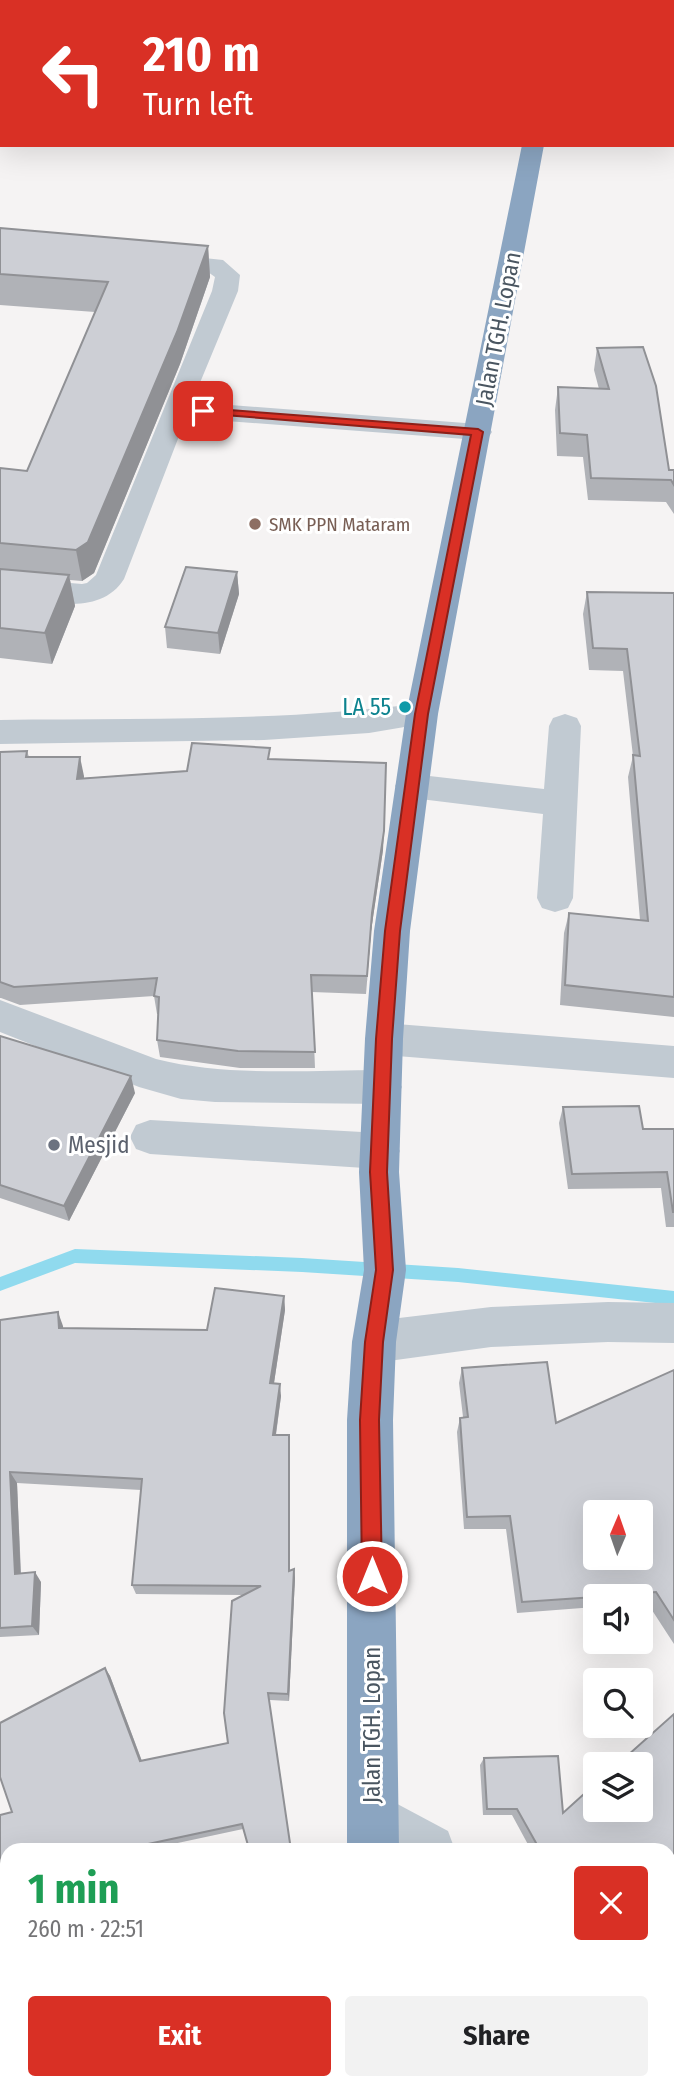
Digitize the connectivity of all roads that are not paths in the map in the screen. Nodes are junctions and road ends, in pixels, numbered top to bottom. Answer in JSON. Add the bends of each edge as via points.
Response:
{"nodes":[{"id":1,"x":533,"y":147,"type":"edge"},
{"id":2,"x":132,"y":258,"type":"edge"},
{"id":3,"x":176,"y":409,"type":"junction"},
{"id":4,"x":478,"y":432,"type":"junction"},
{"id":5,"x":0,"y":587,"type":"edge"},
{"id":6,"x":422,"y":714,"type":"junction"},
{"id":7,"x":565,"y":726,"type":"dead end"},
{"id":8,"x":0,"y":732,"type":"edge"},
{"id":9,"x":412,"y":786,"type":"junction"},
{"id":10,"x":560,"y":803,"type":"junction"},
{"id":11,"x":555,"y":898,"type":"dead end"},
{"id":12,"x":0,"y":1016,"type":"edge"},
{"id":13,"x":384,"y":1039,"type":"junction"},
{"id":14,"x":674,"y":1062,"type":"edge"},
{"id":15,"x":382,"y":1087,"type":"junction"},
{"id":16,"x":150,"y":1137,"type":"dead end"},
{"id":17,"x":379,"y":1162,"type":"junction"},
{"id":18,"x":674,"y":1323,"type":"edge"},
{"id":19,"x":374,"y":1342,"type":"junction"},
{"id":20,"x":373,"y":1834,"type":"edge"},
{"id":21,"x":404,"y":1843,"type":"edge"}],
"edges":[{"from":1,"to":4,"type":"highway","name":"Jalan TGH. Lopan"},
{"from":2,"to":3,"type":"street","via":[[214,265],[228,275]]},
{"from":3,"to":4,"type":"street"},
{"from":3,"to":5,"type":"street","via":[[109,579],[97,591],[82,594]]},
{"from":4,"to":6,"type":"highway","name":"Jalan TGH. Lopan"},
{"from":6,"to":8,"type":"street","via":[[275,729]]},
{"from":6,"to":9,"type":"highway","name":"Jalan TGH. Lopan"},
{"from":7,"to":10,"type":"street"},
{"from":9,"to":10,"type":"street"},
{"from":9,"to":13,"type":"highway","name":"Jalan TGH. Lopan","via":[[392,931]]},
{"from":10,"to":11,"type":"street"},
{"from":12,"to":15,"type":"street","via":[[181,1082]]},
{"from":13,"to":14,"type":"street"},
{"from":13,"to":15,"type":"highway","name":"Jalan TGH. Lopan"},
{"from":15,"to":17,"type":"highway","name":"Jalan TGH. Lopan"},
{"from":16,"to":17,"type":"street"},
{"from":17,"to":19,"type":"highway","name":"Jalan TGH. Lopan","via":[[385,1270]]},
{"from":18,"to":19,"type":"street","via":[[491,1328]]},
{"from":19,"to":20,"type":"highway","name":"Jalan TGH. Lopan","via":[[369,1420]]},
{"from":20,"to":21,"type":"street"}]}
